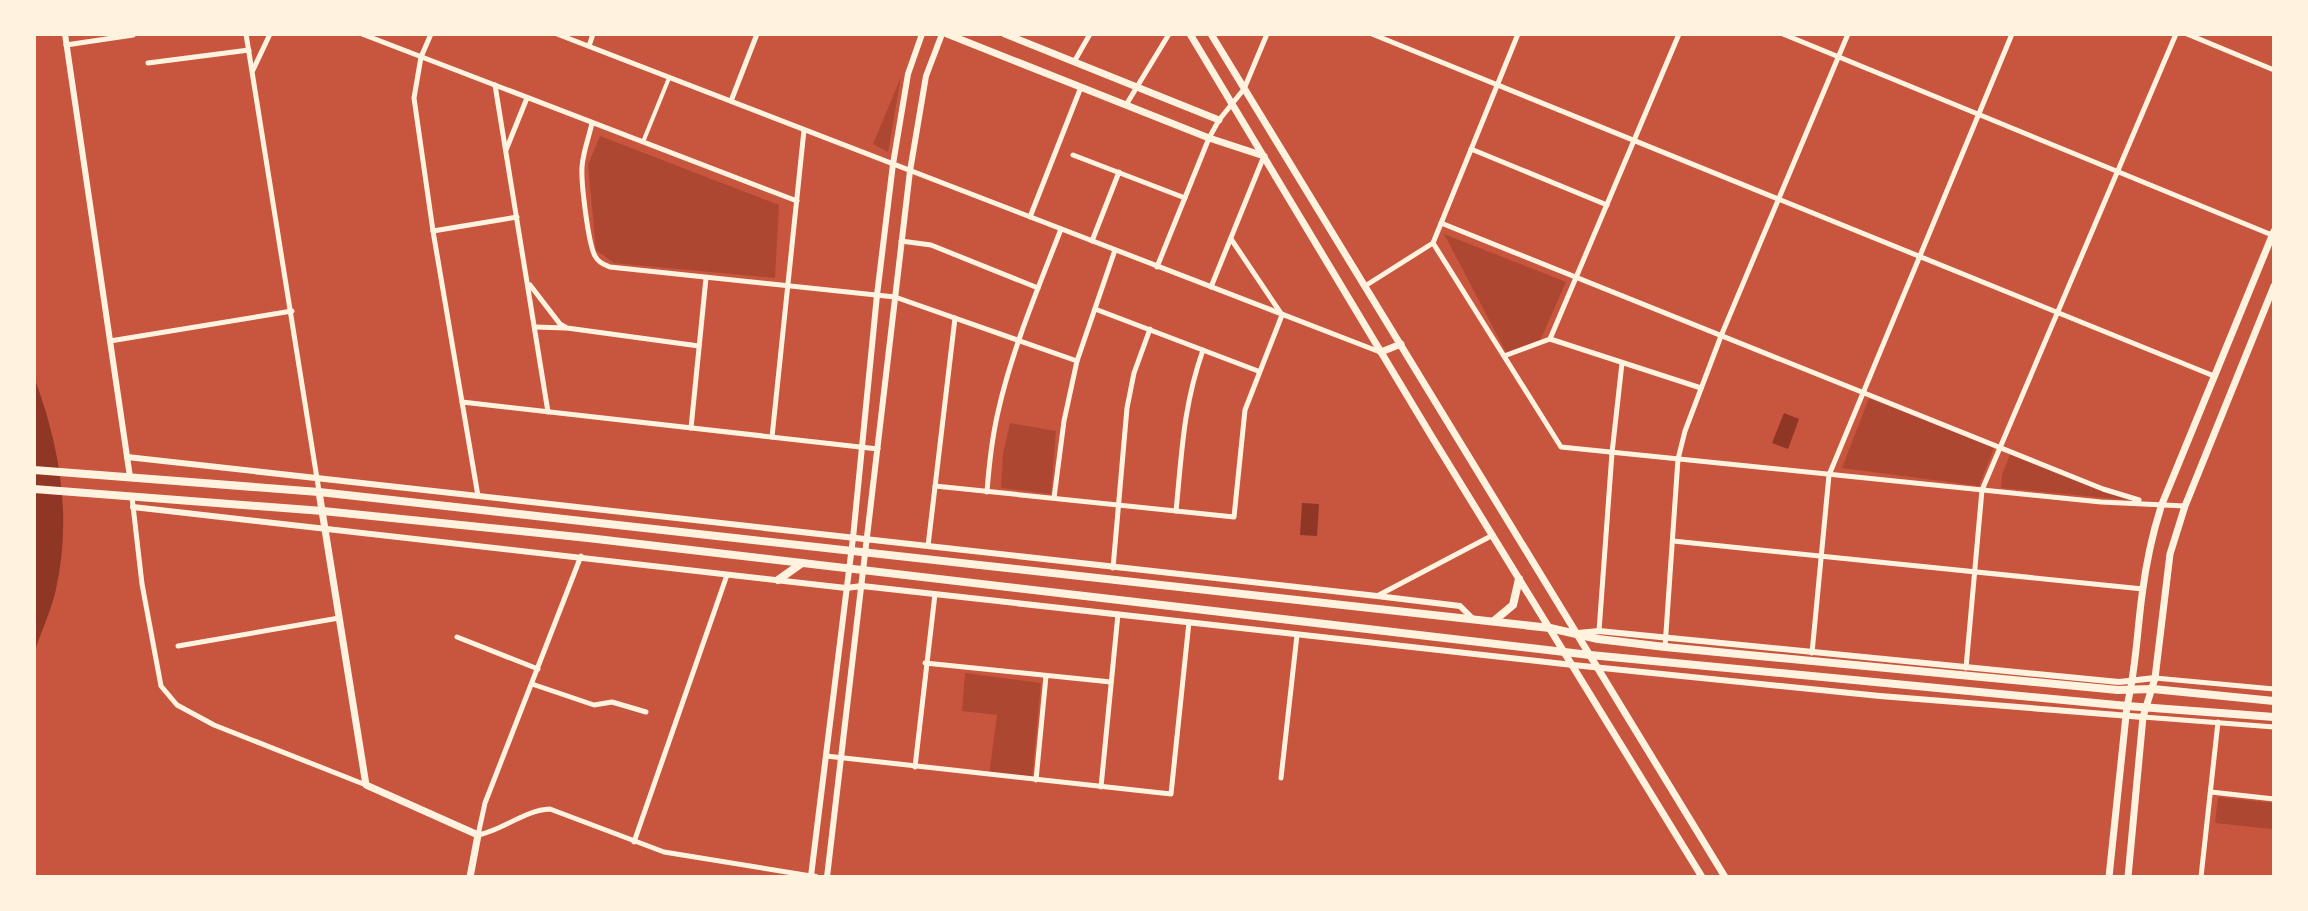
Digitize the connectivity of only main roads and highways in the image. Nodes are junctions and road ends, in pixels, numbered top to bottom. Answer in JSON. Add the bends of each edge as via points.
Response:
{"nodes":[{"id":1,"x":945,"y":34,"type":"edge"},
{"id":2,"x":1190,"y":34,"type":"edge"},
{"id":3,"x":1211,"y":34,"type":"edge"},
{"id":4,"x":1010,"y":35,"type":"edge"},
{"id":5,"x":1219,"y":120,"type":"road end"},
{"id":6,"x":1264,"y":156,"type":"junction"},
{"id":7,"x":2273,"y":233,"type":"edge"},
{"id":8,"x":2274,"y":286,"type":"edge"},
{"id":9,"x":1401,"y":344,"type":"junction"},
{"id":10,"x":1381,"y":352,"type":"junction"},
{"id":11,"x":34,"y":470,"type":"edge"},
{"id":12,"x":34,"y":489,"type":"edge"},
{"id":13,"x":319,"y":492,"type":"junction"},
{"id":14,"x":323,"y":511,"type":"junction"},
{"id":15,"x":802,"y":563,"type":"junction"},
{"id":16,"x":1519,"y":579,"type":"junction"},
{"id":17,"x":778,"y":580,"type":"road end"},
{"id":18,"x":1554,"y":599,"type":"junction"},
{"id":19,"x":1539,"y":610,"type":"junction"},
{"id":20,"x":1493,"y":621,"type":"junction"},
{"id":21,"x":1550,"y":628,"type":"junction"},
{"id":22,"x":1574,"y":633,"type":"junction"},
{"id":23,"x":1563,"y":651,"type":"junction"},
{"id":24,"x":1590,"y":655,"type":"junction"},
{"id":25,"x":2132,"y":686,"type":"junction"},
{"id":26,"x":2153,"y":689,"type":"junction"},
{"id":27,"x":2274,"y":701,"type":"edge"},
{"id":28,"x":2127,"y":706,"type":"junction"},
{"id":29,"x":2148,"y":707,"type":"junction"},
{"id":30,"x":2274,"y":717,"type":"edge"},
{"id":31,"x":470,"y":877,"type":"edge"},
{"id":32,"x":1702,"y":877,"type":"edge"},
{"id":33,"x":1725,"y":877,"type":"edge"},
{"id":34,"x":2109,"y":877,"type":"edge"},
{"id":35,"x":2128,"y":877,"type":"edge"}],
"edges":[{"from":1,"to":6,"type":"main road"},
{"from":2,"to":6,"type":"main road"},
{"from":3,"to":9,"type":"main road"},
{"from":4,"to":5,"type":"main road"},
{"from":6,"to":10,"type":"main road"},
{"from":7,"to":25,"type":"main road","via":[[2153,531]]},
{"from":8,"to":26,"type":"main road","via":[[2185,506],[2168,566]]},
{"from":9,"to":10,"type":"main road"},
{"from":9,"to":18,"type":"main road"},
{"from":10,"to":16,"type":"main road"},
{"from":11,"to":13,"type":"highway"},
{"from":12,"to":14,"type":"highway"},
{"from":13,"to":14,"type":"main road"},
{"from":13,"to":20,"type":"highway"},
{"from":14,"to":15,"type":"highway"},
{"from":14,"to":31,"type":"main road","via":[[366,785],[478,835]]},
{"from":15,"to":17,"type":"highway"},
{"from":15,"to":23,"type":"highway"},
{"from":16,"to":19,"type":"main road"},
{"from":16,"to":20,"type":"highway","via":[[1513,605]]},
{"from":18,"to":19,"type":"main road","via":[[1549,608]]},
{"from":18,"to":22,"type":"main road"},
{"from":19,"to":21,"type":"main road"},
{"from":20,"to":21,"type":"highway"},
{"from":21,"to":22,"type":"highway"},
{"from":21,"to":23,"type":"main road"},
{"from":22,"to":24,"type":"main road"},
{"from":22,"to":25,"type":"highway"},
{"from":23,"to":24,"type":"highway"},
{"from":23,"to":32,"type":"main road"},
{"from":24,"to":28,"type":"highway"},
{"from":24,"to":33,"type":"main road"},
{"from":25,"to":26,"type":"highway"},
{"from":25,"to":28,"type":"main road"},
{"from":26,"to":27,"type":"highway"},
{"from":26,"to":29,"type":"main road"},
{"from":28,"to":29,"type":"highway"},
{"from":28,"to":34,"type":"main road"},
{"from":29,"to":30,"type":"highway"},
{"from":29,"to":35,"type":"main road"}]}
